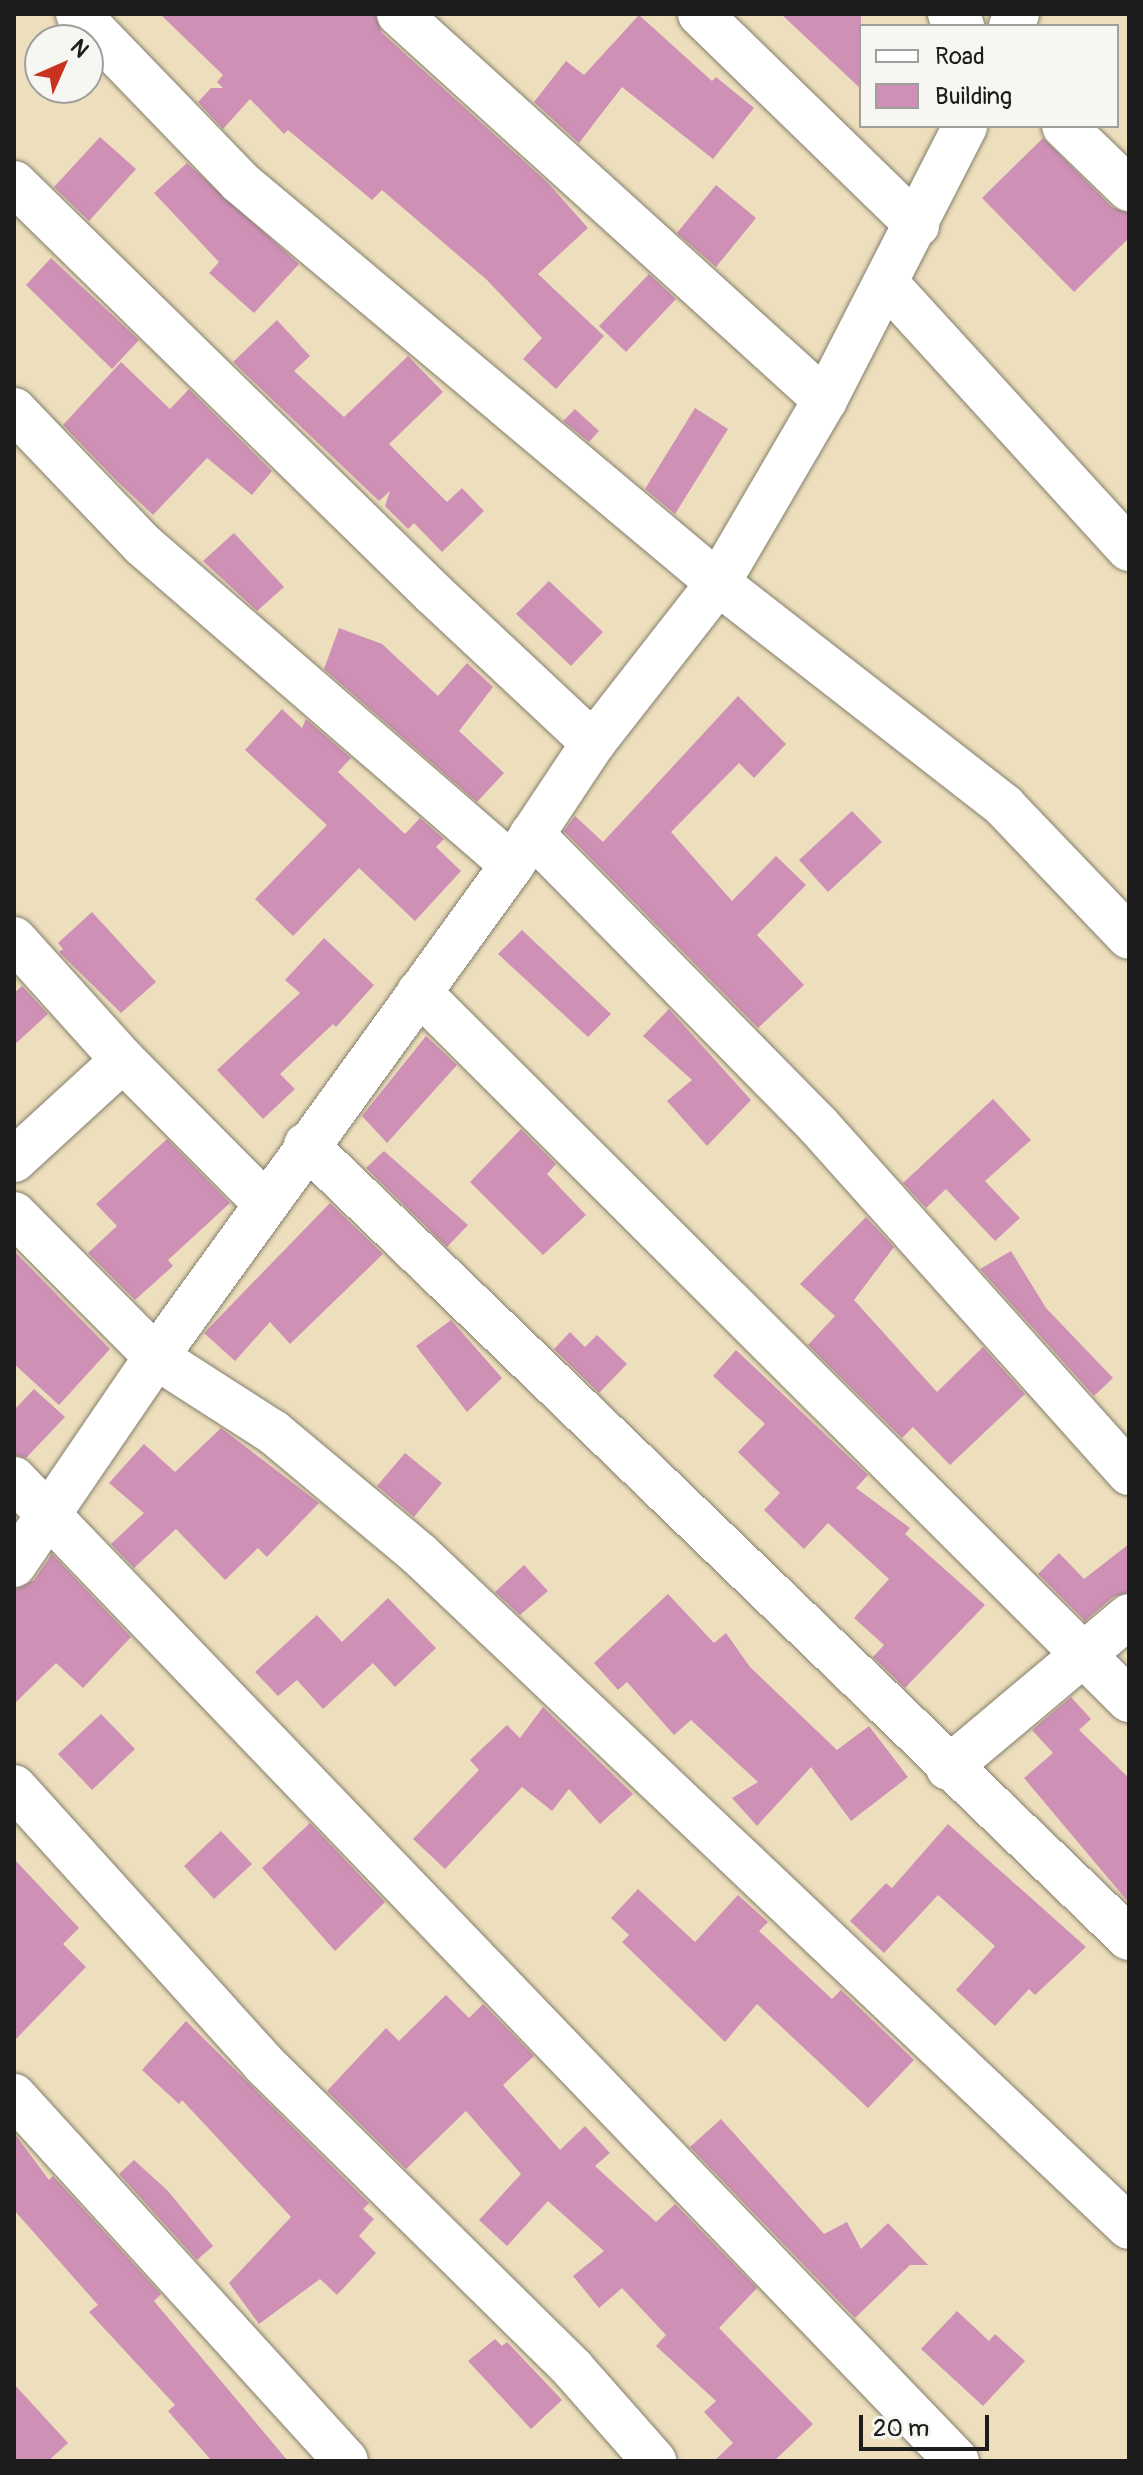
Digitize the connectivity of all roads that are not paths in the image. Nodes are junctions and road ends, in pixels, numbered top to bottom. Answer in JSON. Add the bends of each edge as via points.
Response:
{"nodes":[{"id":1,"x":78,"y":14,"type":"edge"},
{"id":2,"x":399,"y":14,"type":"edge"},
{"id":3,"x":700,"y":14,"type":"edge"},
{"id":4,"x":964,"y":128,"type":"edge"},
{"id":5,"x":1066,"y":128,"type":"edge"},
{"id":6,"x":14,"y":183,"type":"edge"},
{"id":7,"x":1129,"y":189,"type":"edge"},
{"id":8,"x":917,"y":225,"type":"junction"},
{"id":9,"x":887,"y":284,"type":"junction"},
{"id":10,"x":825,"y":400,"type":"junction"},
{"id":11,"x":14,"y":410,"type":"edge"},
{"id":12,"x":1129,"y":549,"type":"edge"},
{"id":13,"x":718,"y":583,"type":"junction"},
{"id":14,"x":593,"y":743,"type":"junction"},
{"id":15,"x":522,"y":849,"type":"junction"},
{"id":16,"x":1129,"y":937,"type":"edge"},
{"id":17,"x":14,"y":939,"type":"edge"},
{"id":18,"x":419,"y":992,"type":"junction"},
{"id":19,"x":123,"y":1060,"type":"junction"},
{"id":20,"x":306,"y":1145,"type":"junction"},
{"id":21,"x":14,"y":1160,"type":"edge"},
{"id":22,"x":266,"y":1204,"type":"junction"},
{"id":23,"x":14,"y":1214,"type":"edge"},
{"id":24,"x":156,"y":1357,"type":"junction"},
{"id":25,"x":1129,"y":1473,"type":"edge"},
{"id":26,"x":14,"y":1479,"type":"edge"},
{"id":27,"x":51,"y":1514,"type":"junction"},
{"id":28,"x":14,"y":1565,"type":"edge"},
{"id":29,"x":1129,"y":1616,"type":"edge"},
{"id":30,"x":1087,"y":1653,"type":"junction"},
{"id":31,"x":1129,"y":1700,"type":"edge"},
{"id":32,"x":948,"y":1768,"type":"junction"},
{"id":33,"x":14,"y":1787,"type":"edge"},
{"id":34,"x":1129,"y":1938,"type":"edge"},
{"id":35,"x":14,"y":2096,"type":"edge"},
{"id":36,"x":1124,"y":2213,"type":"edge"},
{"id":37,"x":346,"y":2461,"type":"edge"},
{"id":38,"x":654,"y":2461,"type":"edge"},
{"id":39,"x":957,"y":2461,"type":"edge"}],
"edges":[{"from":1,"to":13,"type":"street","via":[[240,182]]},
{"from":2,"to":10,"type":"street"},
{"from":3,"to":8,"type":"street"},
{"from":4,"to":8,"type":"street"},
{"from":5,"to":7,"type":"street"},
{"from":6,"to":14,"type":"street"},
{"from":8,"to":9,"type":"street"},
{"from":9,"to":10,"type":"street"},
{"from":9,"to":12,"type":"street"},
{"from":10,"to":13,"type":"street"},
{"from":11,"to":15,"type":"street","via":[[143,545]]},
{"from":13,"to":14,"type":"street"},
{"from":13,"to":16,"type":"street","via":[[1004,806]]},
{"from":14,"to":15,"type":"street"},
{"from":15,"to":18,"type":"street"},
{"from":15,"to":25,"type":"street","via":[[818,1125]]},
{"from":17,"to":19,"type":"street"},
{"from":18,"to":20,"type":"street"},
{"from":18,"to":30,"type":"street"},
{"from":19,"to":21,"type":"street"},
{"from":19,"to":22,"type":"street"},
{"from":20,"to":22,"type":"street"},
{"from":20,"to":32,"type":"street"},
{"from":22,"to":24,"type":"street"},
{"from":23,"to":24,"type":"street"},
{"from":24,"to":27,"type":"street"},
{"from":24,"to":36,"type":"street","via":[[273,1432],[419,1554]]},
{"from":26,"to":27,"type":"street"},
{"from":27,"to":28,"type":"street"},
{"from":27,"to":39,"type":"street"},
{"from":29,"to":30,"type":"street"},
{"from":30,"to":31,"type":"street"},
{"from":30,"to":32,"type":"street"},
{"from":32,"to":34,"type":"street"},
{"from":33,"to":38,"type":"street","via":[[263,2063],[573,2369]]},
{"from":35,"to":37,"type":"street"}]}
